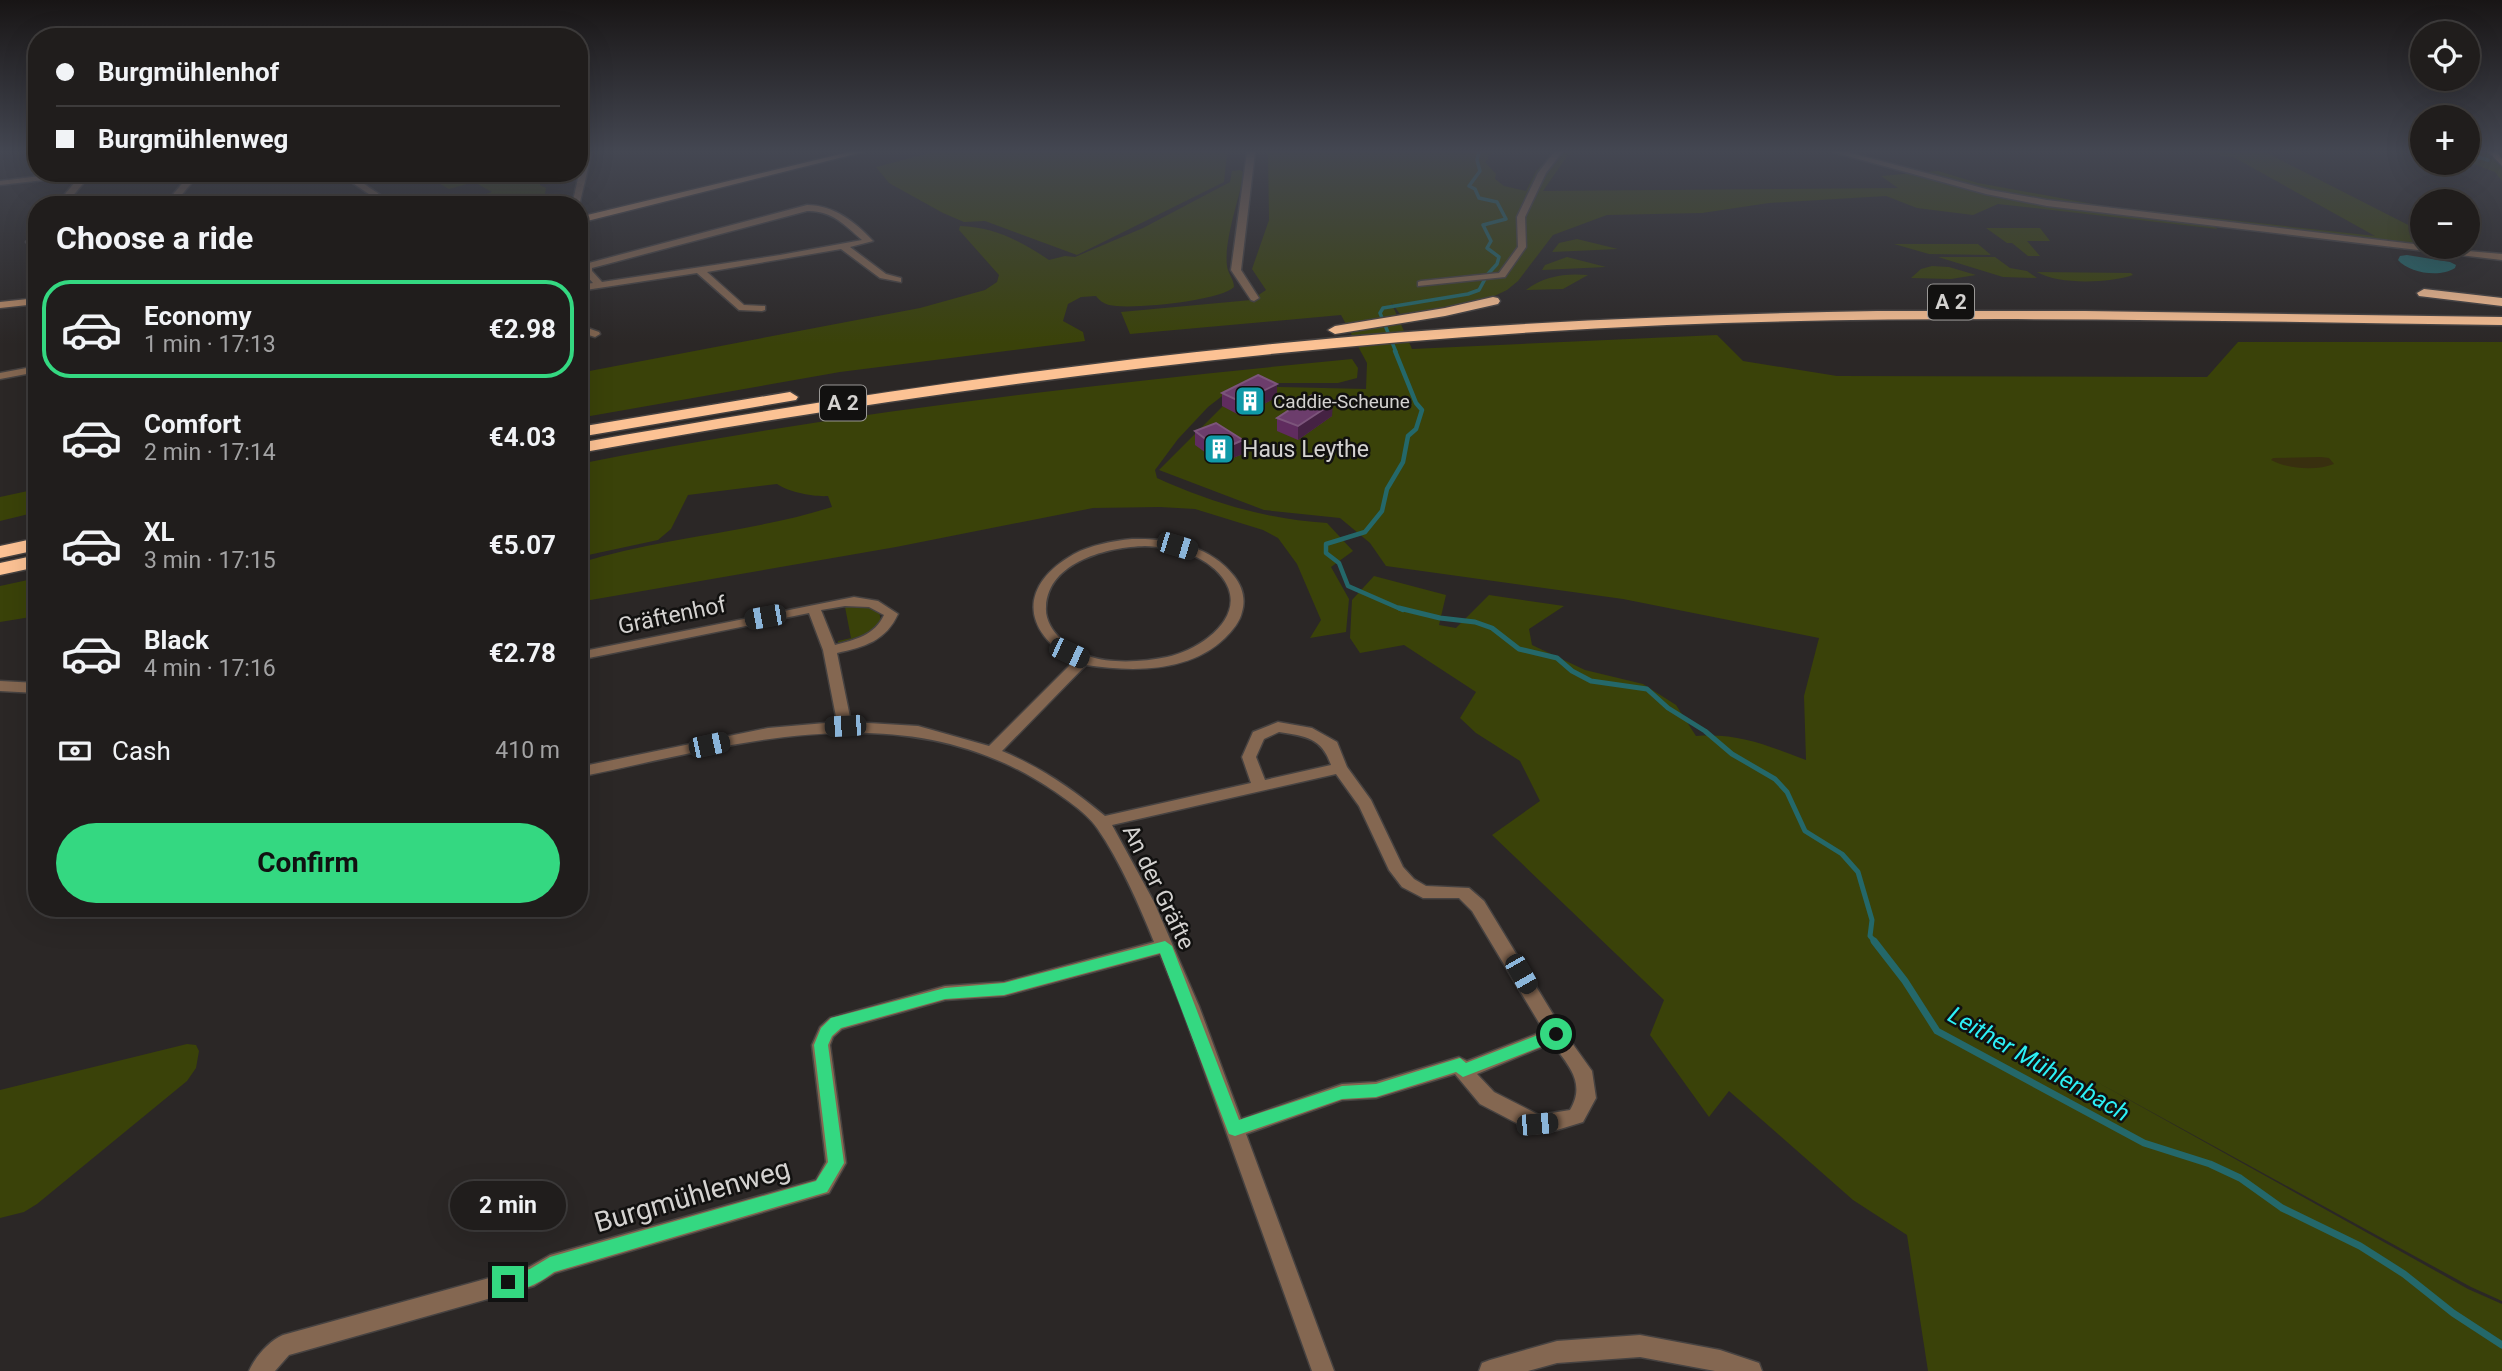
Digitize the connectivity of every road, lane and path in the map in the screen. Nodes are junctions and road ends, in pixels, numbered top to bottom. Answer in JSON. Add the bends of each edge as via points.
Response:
{"nodes":[{"id":1,"x":776,"y":216,"type":"edge"},
{"id":2,"x":839,"y":216,"type":"edge"},
{"id":3,"x":1243,"y":216,"type":"edge"},
{"id":4,"x":1521,"y":216,"type":"edge"},
{"id":5,"x":2157,"y":216,"type":"edge"},
{"id":6,"x":843,"y":246,"type":"junction"},
{"id":7,"x":2502,"y":257,"type":"edge"},
{"id":8,"x":588,"y":265,"type":"edge"},
{"id":9,"x":699,"y":270,"type":"junction"},
{"id":10,"x":588,"y":272,"type":"edge"},
{"id":11,"x":898,"y":280,"type":"dead end"},
{"id":12,"x":1421,"y":284,"type":"dead end"},
{"id":13,"x":600,"y":285,"type":"junction"},
{"id":14,"x":588,"y":287,"type":"edge"},
{"id":15,"x":2424,"y":293,"type":"dead end"},
{"id":16,"x":1254,"y":298,"type":"dead end"},
{"id":17,"x":1493,"y":301,"type":"dead end"},
{"id":18,"x":28,"y":302,"type":"edge"},
{"id":19,"x":2502,"y":302,"type":"edge"},
{"id":20,"x":0,"y":305,"type":"edge"},
{"id":21,"x":762,"y":308,"type":"dead end"},
{"id":22,"x":2502,"y":308,"type":"edge"},
{"id":23,"x":2291,"y":318,"type":"junction"},
{"id":24,"x":1664,"y":321,"type":"junction"},
{"id":25,"x":2502,"y":321,"type":"edge"},
{"id":26,"x":1402,"y":327,"type":"junction"},
{"id":27,"x":2186,"y":327,"type":"dead end"},
{"id":28,"x":588,"y":331,"type":"edge"},
{"id":29,"x":595,"y":334,"type":"dead end"},
{"id":30,"x":1757,"y":334,"type":"dead end"},
{"id":31,"x":1338,"y":336,"type":"junction"},
{"id":32,"x":28,"y":371,"type":"edge"},
{"id":33,"x":0,"y":376,"type":"edge"},
{"id":34,"x":588,"y":431,"type":"edge"},
{"id":35,"x":588,"y":446,"type":"edge"},
{"id":36,"x":28,"y":546,"type":"edge"},
{"id":37,"x":0,"y":552,"type":"edge"},
{"id":38,"x":28,"y":563,"type":"edge"},
{"id":39,"x":0,"y":569,"type":"edge"},
{"id":40,"x":814,"y":608,"type":"junction"},
{"id":41,"x":830,"y":650,"type":"junction"},
{"id":42,"x":588,"y":654,"type":"edge"},
{"id":43,"x":1083,"y":660,"type":"junction"},
{"id":44,"x":0,"y":686,"type":"edge"},
{"id":45,"x":28,"y":688,"type":"edge"},
{"id":46,"x":845,"y":726,"type":"junction"},
{"id":47,"x":992,"y":752,"type":"junction"},
{"id":48,"x":1340,"y":768,"type":"junction"},
{"id":49,"x":588,"y":770,"type":"edge"},
{"id":50,"x":1260,"y":786,"type":"junction"},
{"id":51,"x":1102,"y":822,"type":"junction"},
{"id":52,"x":1165,"y":946,"type":"junction"},
{"id":53,"x":1556,"y":1034,"type":"junction"},
{"id":54,"x":1463,"y":1071,"type":"junction"},
{"id":55,"x":1235,"y":1129,"type":"junction"},
{"id":56,"x":260,"y":1371,"type":"edge"},
{"id":57,"x":1322,"y":1371,"type":"edge"},
{"id":58,"x":1490,"y":1371,"type":"edge"},
{"id":59,"x":1751,"y":1371,"type":"edge"}],
"edges":[{"from":1,"to":8,"type":"street"},
{"from":2,"to":6,"type":"street","via":[[869,241]]},
{"from":3,"to":16,"type":"street","via":[[1236,270]]},
{"from":4,"to":12,"type":"street","via":[[1522,247],[1502,275]]},
{"from":5,"to":7,"type":"street"},
{"from":6,"to":9,"type":"street"},
{"from":6,"to":11,"type":"street","via":[[883,276]]},
{"from":9,"to":13,"type":"street"},
{"from":9,"to":21,"type":"street","via":[[742,308]]},
{"from":10,"to":13,"type":"street"},
{"from":13,"to":14,"type":"street"},
{"from":15,"to":19,"type":"highway"},
{"from":17,"to":26,"type":"highway"},
{"from":18,"to":20,"type":"street"},
{"from":22,"to":26,"type":"highway","number":"A 2","via":[[1894,302],[1655,309]]},
{"from":23,"to":24,"type":"highway","number":"A 2","via":[[1930,315]]},
{"from":23,"to":25,"type":"highway","number":"A 2"},
{"from":23,"to":27,"type":"highway"},
{"from":24,"to":26,"type":"highway","number":"A 2"},
{"from":24,"to":30,"type":"highway"},
{"from":26,"to":31,"type":"highway","number":"A 2"},
{"from":28,"to":29,"type":"street"},
{"from":31,"to":34,"type":"highway","number":"A 2","via":[[1101,354]]},
{"from":31,"to":35,"type":"highway","number":"A 2","via":[[877,397]]},
{"from":32,"to":33,"type":"street"},
{"from":36,"to":37,"type":"highway"},
{"from":38,"to":39,"type":"highway"},
{"from":40,"to":41,"type":"street"},
{"from":40,"to":41,"type":"street","name":"Gräftenhof","via":[[855,600],[875,602],[891,614],[878,635]]},
{"from":40,"to":42,"type":"street","name":"Gräftenhof"},
{"from":41,"to":46,"type":"street"},
{"from":43,"to":43,"type":"street","via":[[1128,665],[1191,654],[1230,626],[1238,597],[1235,582],[1210,558],[1177,546],[1120,544],[1080,556],[1048,581],[1037,602],[1041,625],[1051,639]]},
{"from":43,"to":47,"type":"street"},
{"from":44,"to":45,"type":"street"},
{"from":46,"to":47,"type":"street","name":"An der Gräfte","via":[[918,731]]},
{"from":46,"to":49,"type":"street","name":"An der Gräfte","via":[[768,733]]},
{"from":47,"to":51,"type":"street","name":"An der Gräfte","via":[[1058,786]]},
{"from":48,"to":50,"type":"street"},
{"from":48,"to":50,"type":"street","via":[[1332,746],[1307,731],[1278,727],[1258,736],[1249,757]]},
{"from":48,"to":53,"type":"street","via":[[1366,804],[1397,870],[1408,883],[1423,892],[1463,892],[1478,906]]},
{"from":50,"to":51,"type":"street"},
{"from":51,"to":52,"type":"street","name":"An der Gräfte"},
{"from":52,"to":55,"type":"street","name":"An der Gräfte"},
{"from":52,"to":56,"type":"street","name":"Burgmühlenweg","via":[[1004,989],[945,993],[836,1023],[821,1045],[836,1163],[821,1187],[550,1265],[534,1276],[283,1346]]},
{"from":53,"to":54,"type":"street"},
{"from":53,"to":54,"type":"street","via":[[1583,1071],[1587,1098],[1576,1116],[1537,1124],[1486,1098]]},
{"from":54,"to":55,"type":"street","via":[[1460,1065],[1376,1090],[1342,1092]]},
{"from":55,"to":57,"type":"street","name":"An der Gräfte"},
{"from":58,"to":59,"type":"street","via":[[1557,1353],[1640,1346]]}]}
